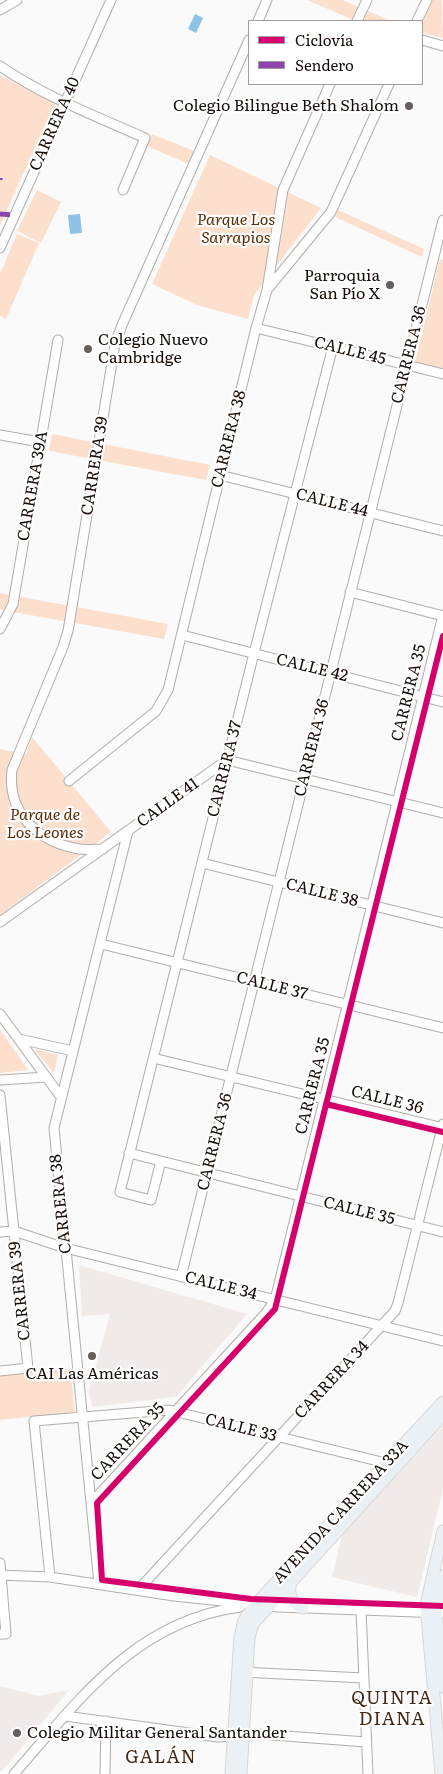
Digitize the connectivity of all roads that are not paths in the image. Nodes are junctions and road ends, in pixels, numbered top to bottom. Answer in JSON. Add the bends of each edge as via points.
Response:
{"nodes":[{"id":1,"x":17,"y":0,"type":"edge"},
{"id":2,"x":111,"y":0,"type":"edge"},
{"id":3,"x":267,"y":0,"type":"edge"},
{"id":4,"x":367,"y":0,"type":"edge"},
{"id":5,"x":427,"y":0,"type":"edge"},
{"id":6,"x":0,"y":10,"type":"edge"},
{"id":7,"x":258,"y":20,"type":"edge"},
{"id":8,"x":357,"y":20,"type":"edge"},
{"id":9,"x":418,"y":20,"type":"edge"},
{"id":10,"x":423,"y":40,"type":"edge"},
{"id":11,"x":248,"y":42,"type":"edge"},
{"id":12,"x":443,"y":46,"type":"edge"},
{"id":13,"x":0,"y":66,"type":"edge"},
{"id":14,"x":330,"y":85,"type":"edge"},
{"id":15,"x":389,"y":85,"type":"edge"},
{"id":16,"x":65,"y":102,"type":"junction"},
{"id":17,"x":123,"y":190,"type":"dead end"},
{"id":18,"x":443,"y":220,"type":"edge"},
{"id":19,"x":0,"y":248,"type":"edge"},
{"id":20,"x":439,"y":255,"type":"edge"},
{"id":21,"x":267,"y":290,"type":"junction"},
{"id":22,"x":256,"y":328,"type":"junction"},
{"id":23,"x":58,"y":340,"type":"dead end"},
{"id":24,"x":333,"y":346,"type":"junction"},
{"id":25,"x":407,"y":365,"type":"junction"},
{"id":26,"x":443,"y":374,"type":"edge"},
{"id":27,"x":0,"y":435,"type":"edge"},
{"id":28,"x":40,"y":442,"type":"junction"},
{"id":29,"x":220,"y":475,"type":"junction"},
{"id":30,"x":295,"y":494,"type":"junction"},
{"id":31,"x":370,"y":513,"type":"junction"},
{"id":32,"x":443,"y":531,"type":"edge"},
{"id":33,"x":350,"y":592,"type":"junction"},
{"id":34,"x":443,"y":616,"type":"edge"},
{"id":35,"x":0,"y":629,"type":"edge"},
{"id":36,"x":182,"y":635,"type":"junction"},
{"id":37,"x":254,"y":654,"type":"junction"},
{"id":38,"x":330,"y":673,"type":"junction"},
{"id":39,"x":422,"y":697,"type":"junction"},
{"id":40,"x":443,"y":702,"type":"edge"},
{"id":41,"x":228,"y":760,"type":"junction"},
{"id":42,"x":304,"y":779,"type":"junction"},
{"id":43,"x":69,"y":781,"type":"dead end"},
{"id":44,"x":396,"y":802,"type":"junction"},
{"id":45,"x":443,"y":813,"type":"edge"},
{"id":46,"x":128,"y":831,"type":"junction"},
{"id":47,"x":102,"y":849,"type":"junction"},
{"id":48,"x":202,"y":863,"type":"junction"},
{"id":49,"x":279,"y":882,"type":"junction"},
{"id":50,"x":371,"y":906,"type":"junction"},
{"id":51,"x":0,"y":922,"type":"edge"},
{"id":52,"x":443,"y":923,"type":"edge"},
{"id":53,"x":101,"y":944,"type":"junction"},
{"id":54,"x":177,"y":963,"type":"junction"},
{"id":55,"x":254,"y":982,"type":"junction"},
{"id":56,"x":347,"y":1004,"type":"junction"},
{"id":57,"x":0,"y":1014,"type":"edge"},
{"id":58,"x":443,"y":1028,"type":"edge"},
{"id":59,"x":19,"y":1039,"type":"junction"},
{"id":60,"x":73,"y":1051,"type":"junction"},
{"id":61,"x":153,"y":1058,"type":"junction"},
{"id":62,"x":46,"y":1077,"type":"junction"},
{"id":63,"x":231,"y":1077,"type":"junction"},
{"id":64,"x":0,"y":1080,"type":"edge"},
{"id":65,"x":0,"y":1095,"type":"edge"},
{"id":66,"x":61,"y":1097,"type":"junction"},
{"id":67,"x":324,"y":1100,"type":"junction"},
{"id":68,"x":443,"y":1127,"type":"edge"},
{"id":69,"x":129,"y":1153,"type":"junction"},
{"id":70,"x":161,"y":1161,"type":"junction"},
{"id":71,"x":207,"y":1172,"type":"junction"},
{"id":72,"x":300,"y":1196,"type":"junction"},
{"id":73,"x":418,"y":1226,"type":"junction"},
{"id":74,"x":14,"y":1231,"type":"junction"},
{"id":75,"x":0,"y":1232,"type":"edge"},
{"id":76,"x":443,"y":1232,"type":"edge"},
{"id":77,"x":65,"y":1248,"type":"junction"},
{"id":78,"x":181,"y":1276,"type":"junction"},
{"id":79,"x":274,"y":1300,"type":"junction"},
{"id":80,"x":382,"y":1326,"type":"junction"},
{"id":81,"x":443,"y":1341,"type":"edge"},
{"id":82,"x":0,"y":1371,"type":"edge"},
{"id":83,"x":443,"y":1402,"type":"edge"},
{"id":84,"x":174,"y":1412,"type":"junction"},
{"id":85,"x":443,"y":1415,"type":"edge"},
{"id":86,"x":83,"y":1416,"type":"junction"},
{"id":87,"x":279,"y":1438,"type":"junction"},
{"id":88,"x":387,"y":1469,"type":"junction"},
{"id":89,"x":92,"y":1502,"type":"junction"},
{"id":90,"x":443,"y":1532,"type":"edge"},
{"id":91,"x":0,"y":1563,"type":"edge"},
{"id":92,"x":1,"y":1575,"type":"edge"},
{"id":93,"x":443,"y":1576,"type":"edge"},
{"id":94,"x":50,"y":1577,"type":"junction"},
{"id":95,"x":292,"y":1580,"type":"junction"},
{"id":96,"x":99,"y":1584,"type":"junction"},
{"id":97,"x":138,"y":1590,"type":"junction"},
{"id":98,"x":255,"y":1604,"type":"junction"},
{"id":99,"x":268,"y":1606,"type":"junction"},
{"id":100,"x":303,"y":1608,"type":"junction"},
{"id":101,"x":361,"y":1610,"type":"junction"},
{"id":102,"x":435,"y":1613,"type":"edge"},
{"id":103,"x":3,"y":1634,"type":"edge"},
{"id":104,"x":242,"y":1672,"type":"junction"},
{"id":105,"x":364,"y":1678,"type":"junction"},
{"id":106,"x":443,"y":1687,"type":"edge"},
{"id":107,"x":65,"y":1716,"type":"junction"},
{"id":108,"x":106,"y":1721,"type":"junction"},
{"id":109,"x":238,"y":1736,"type":"junction"},
{"id":110,"x":366,"y":1742,"type":"junction"},
{"id":111,"x":14,"y":1774,"type":"edge"},
{"id":112,"x":104,"y":1774,"type":"edge"},
{"id":113,"x":231,"y":1774,"type":"edge"},
{"id":114,"x":241,"y":1774,"type":"edge"},
{"id":115,"x":368,"y":1774,"type":"edge"},
{"id":116,"x":440,"y":1774,"type":"edge"}],
"edges":[{"from":1,"to":6,"type":"street"},
{"from":2,"to":16,"type":"street","name":"CARRERA 40"},
{"from":3,"to":7,"type":"street"},
{"from":4,"to":8,"type":"street"},
{"from":5,"to":9,"type":"street"},
{"from":10,"to":12,"type":"street"},
{"from":11,"to":47,"type":"street","name":"CARRERA 39","via":[[115,344],[68,631],[12,770],[14,800],[35,831],[68,847]]},
{"from":13,"to":16,"type":"street"},
{"from":14,"to":21,"type":"street","via":[[283,190]]},
{"from":15,"to":21,"type":"street","name":"CARRERA 38","via":[[331,212]]},
{"from":16,"to":17,"type":"street","via":[[145,138]]},
{"from":16,"to":19,"type":"street","name":"CARRERA 40"},
{"from":18,"to":20,"type":"street","name":"CARRERA 36"},
{"from":20,"to":25,"type":"street","name":"CARRERA 36"},
{"from":21,"to":22,"type":"street","name":"CARRERA 38"},
{"from":22,"to":24,"type":"street","name":"CALLE 45"},
{"from":22,"to":29,"type":"street","name":"CARRERA 38"},
{"from":23,"to":28,"type":"street","name":"CARRERA 39A"},
{"from":24,"to":25,"type":"street","name":"CALLE 45"},
{"from":24,"to":30,"type":"street","name":"CARRERA 37"},
{"from":25,"to":26,"type":"street","name":"CALLE 45"},
{"from":25,"to":31,"type":"street","name":"CARRERA 36"},
{"from":27,"to":28,"type":"street"},
{"from":28,"to":35,"type":"street","name":"CARRERA 39A","via":[[13,604]]},
{"from":29,"to":30,"type":"street","name":"CALLE 44"},
{"from":29,"to":36,"type":"street","name":"CARRERA 38"},
{"from":30,"to":31,"type":"street","name":"CALLE 44"},
{"from":30,"to":37,"type":"street","name":"CARRERA 37"},
{"from":31,"to":32,"type":"street","name":"CALLE 44"},
{"from":31,"to":33,"type":"street","name":"CARRERA 36"},
{"from":33,"to":34,"type":"street"},
{"from":33,"to":38,"type":"street","name":"CARRERA 36"},
{"from":34,"to":39,"type":"street","name":"CARRERA 35"},
{"from":36,"to":37,"type":"street","name":"CALLE 42"},
{"from":36,"to":43,"type":"street","name":"CARRERA 38","via":[[168,690],[156,711]]},
{"from":37,"to":38,"type":"street","name":"CALLE 42"},
{"from":37,"to":41,"type":"street","name":"CARRERA 37"},
{"from":38,"to":39,"type":"street","name":"CALLE 42"},
{"from":38,"to":42,"type":"street","name":"CARRERA 36"},
{"from":39,"to":40,"type":"street","name":"CALLE 42"},
{"from":39,"to":44,"type":"street","name":"CARRERA 35"},
{"from":41,"to":42,"type":"street"},
{"from":41,"to":46,"type":"street","name":"CALLE 41"},
{"from":41,"to":48,"type":"street","name":"CARRERA 37"},
{"from":42,"to":44,"type":"street"},
{"from":42,"to":49,"type":"street","name":"CARRERA 36"},
{"from":44,"to":45,"type":"street"},
{"from":44,"to":50,"type":"street","name":"CARRERA 35"},
{"from":46,"to":47,"type":"street","name":"CALLE 41"},
{"from":46,"to":53,"type":"street","name":"CARRERA 38"},
{"from":47,"to":51,"type":"street","name":"CALLE 41"},
{"from":48,"to":49,"type":"street","name":"CALLE 38"},
{"from":48,"to":54,"type":"street","name":"CARRERA 37"},
{"from":49,"to":50,"type":"street","name":"CALLE 38"},
{"from":49,"to":55,"type":"street","name":"CARRERA 36"},
{"from":50,"to":52,"type":"street","name":"CALLE 38"},
{"from":50,"to":56,"type":"street","name":"CARRERA 35"},
{"from":53,"to":54,"type":"street","name":"CALLE 37"},
{"from":53,"to":60,"type":"street","name":"CARRERA 38"},
{"from":54,"to":55,"type":"street","name":"CALLE 37"},
{"from":54,"to":61,"type":"street","name":"CARRERA 37"},
{"from":55,"to":56,"type":"street","name":"CALLE 37"},
{"from":55,"to":63,"type":"street","name":"CARRERA 36"},
{"from":56,"to":58,"type":"street","name":"CALLE 37"},
{"from":56,"to":67,"type":"street","name":"CARRERA 35"},
{"from":57,"to":59,"type":"street"},
{"from":59,"to":60,"type":"street"},
{"from":59,"to":62,"type":"street"},
{"from":60,"to":66,"type":"street","name":"CARRERA 38"},
{"from":61,"to":63,"type":"street","name":"CALLE 36"},
{"from":61,"to":69,"type":"street","name":"CARRERA 37"},
{"from":62,"to":64,"type":"street"},
{"from":62,"to":66,"type":"street"},
{"from":63,"to":67,"type":"street","name":"CALLE 36"},
{"from":63,"to":71,"type":"street","name":"CARRERA 36"},
{"from":65,"to":74,"type":"street","name":"CARRERA 39"},
{"from":66,"to":77,"type":"street","name":"CARRERA 38","via":[[54,1134]]},
{"from":67,"to":68,"type":"street","name":"CALLE 36"},
{"from":67,"to":72,"type":"street","name":"CARRERA 35"},
{"from":68,"to":73,"type":"street","name":"CARRERA 34"},
{"from":69,"to":70,"type":"street","name":"CALLE 35"},
{"from":69,"to":70,"type":"street","name":"CARRERA 37","via":[[120,1192],[151,1200]]},
{"from":70,"to":71,"type":"street","name":"CALLE 35"},
{"from":71,"to":72,"type":"street","name":"CALLE 35"},
{"from":71,"to":78,"type":"street","name":"CARRERA 36"},
{"from":72,"to":73,"type":"street","name":"CALLE 35"},
{"from":72,"to":79,"type":"street","name":"CARRERA 35"},
{"from":73,"to":76,"type":"street","name":"CALLE 35"},
{"from":73,"to":80,"type":"street","name":"CARRERA 34","via":[[398,1303]]},
{"from":74,"to":75,"type":"street","name":"CALLE 34"},
{"from":74,"to":77,"type":"street","name":"CALLE 34"},
{"from":74,"to":82,"type":"street","name":"CARRERA 39","via":[[28,1368]]},
{"from":77,"to":78,"type":"street","name":"CALLE 34"},
{"from":77,"to":86,"type":"street","name":"CARRERA 38"},
{"from":78,"to":79,"type":"street","name":"CALLE 34"},
{"from":79,"to":80,"type":"street","name":"CALLE 34"},
{"from":79,"to":84,"type":"street","name":"CARRERA 35"},
{"from":80,"to":81,"type":"street","name":"CALLE 34"},
{"from":80,"to":87,"type":"street","name":"CARRERA 34"},
{"from":83,"to":88,"type":"main road","name":"AVENIDA CARRERA 33A"},
{"from":84,"to":86,"type":"street","name":"CALLE 33","via":[[160,1410]]},
{"from":84,"to":87,"type":"street","name":"CALLE 33"},
{"from":84,"to":89,"type":"street","name":"CARRERA 35"},
{"from":85,"to":88,"type":"main road","name":"AVENIDA CARRERA 33A"},
{"from":86,"to":89,"type":"street","name":"CARRERA 38"},
{"from":86,"to":94,"type":"street","name":"CALLE 33","via":[[34,1421]]},
{"from":87,"to":88,"type":"street","name":"CALLE 33"},
{"from":87,"to":97,"type":"street","name":"CARRERA 34"},
{"from":88,"to":95,"type":"main road","name":"AVENIDA CARRERA 33A"},
{"from":88,"to":98,"type":"main road","name":"AVENIDA CARRERA 33A"},
{"from":89,"to":96,"type":"street","name":"CARRERA 38"},
{"from":90,"to":102,"type":"main road","via":[[427,1596]]},
{"from":91,"to":92,"type":"street"},
{"from":92,"to":94,"type":"street"},
{"from":92,"to":103,"type":"street"},
{"from":93,"to":102,"type":"main road"},
{"from":94,"to":96,"type":"street"},
{"from":95,"to":99,"type":"main road","name":"AVENIDA CARRERA 33A"},
{"from":95,"to":100,"type":"main road","via":[[291,1597]]},
{"from":96,"to":97,"type":"street"},
{"from":97,"to":98,"type":"street"},
{"from":98,"to":99,"type":"street"},
{"from":98,"to":104,"type":"main road","name":"AVENIDA CARRERA 33A","via":[[242,1629]]},
{"from":98,"to":107,"type":"street","via":[[210,1613],[160,1633],[93,1684]]},
{"from":99,"to":100,"type":"street"},
{"from":99,"to":104,"type":"main road","name":"AVENIDA CARRERA 33A","via":[[253,1624]]},
{"from":100,"to":101,"type":"street"},
{"from":101,"to":102,"type":"street"},
{"from":101,"to":105,"type":"street"},
{"from":102,"to":106,"type":"main road"},
{"from":102,"to":116,"type":"main road"},
{"from":104,"to":105,"type":"street"},
{"from":104,"to":109,"type":"main road","name":"AVENIDA CARRERA 33A"},
{"from":105,"to":110,"type":"street"},
{"from":107,"to":108,"type":"street"},
{"from":107,"to":111,"type":"street"},
{"from":108,"to":109,"type":"street","via":[[218,1737]]},
{"from":108,"to":112,"type":"street"},
{"from":109,"to":110,"type":"street","via":[[259,1734]]},
{"from":109,"to":113,"type":"main road","name":"AVENIDA CARRERA 33A"},
{"from":109,"to":114,"type":"main road","name":"AVENIDA CARRERA 33A"},
{"from":110,"to":115,"type":"street"}]}
